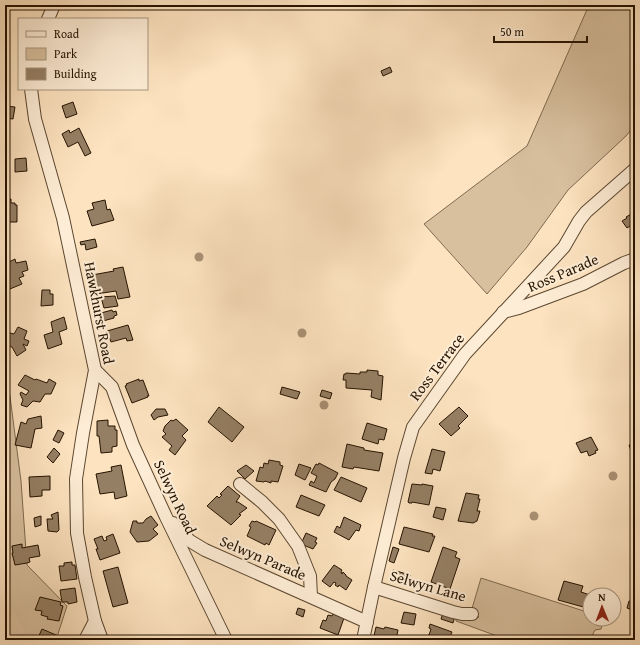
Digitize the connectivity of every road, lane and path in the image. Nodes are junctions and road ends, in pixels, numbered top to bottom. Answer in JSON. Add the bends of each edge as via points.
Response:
{"nodes":[{"id":1,"x":54,"y":5,"type":"edge"},
{"id":2,"x":48,"y":18,"type":"edge"},
{"id":3,"x":31,"y":90,"type":"edge"},
{"id":4,"x":635,"y":169,"type":"edge"},
{"id":5,"x":635,"y":259,"type":"edge"},
{"id":6,"x":502,"y":313,"type":"junction"},
{"id":7,"x":95,"y":370,"type":"junction"},
{"id":8,"x":240,"y":484,"type":"dead end"},
{"id":9,"x":166,"y":517,"type":"junction"},
{"id":10,"x":374,"y":587,"type":"junction"},
{"id":11,"x":311,"y":596,"type":"junction"},
{"id":12,"x":472,"y":614,"type":"dead end"},
{"id":13,"x":95,"y":621,"type":"junction"},
{"id":14,"x":368,"y":622,"type":"junction"},
{"id":15,"x":85,"y":640,"type":"edge"},
{"id":16,"x":102,"y":640,"type":"edge"},
{"id":17,"x":226,"y":640,"type":"edge"},
{"id":18,"x":363,"y":640,"type":"edge"}],
"edges":[{"from":1,"to":2,"type":"street"},
{"from":3,"to":7,"type":"street","name":"Hawkhurst Road","via":[[35,119],[63,218]]},
{"from":4,"to":6,"type":"street","name":"Ross Terrace","via":[[586,212],[564,247]]},
{"from":5,"to":6,"type":"street","name":"Ross Parade","via":[[583,284]]},
{"from":6,"to":10,"type":"street","name":"Ross Terrace","via":[[465,354],[413,427]]},
{"from":7,"to":9,"type":"street","name":"Selwyn Road","via":[[112,387]]},
{"from":7,"to":13,"type":"street","name":"Hawkhurst Road","via":[[76,479],[77,533]]},
{"from":8,"to":11,"type":"street","name":"Selwyn Parade","via":[[279,519],[298,546],[310,576]]},
{"from":9,"to":11,"type":"street","name":"Selwyn Parade","via":[[190,541],[204,550]]},
{"from":9,"to":17,"type":"street","name":"Selwyn Road"},
{"from":10,"to":12,"type":"street","name":"Selwyn Lane","via":[[453,612]]},
{"from":10,"to":14,"type":"street","name":"Ross Terrace"},
{"from":11,"to":14,"type":"street","name":"Selwyn Parade"},
{"from":13,"to":15,"type":"street"},
{"from":13,"to":16,"type":"street","name":"Hawkhurst Road"},
{"from":14,"to":18,"type":"street","name":"Ross Terrace"}]}
